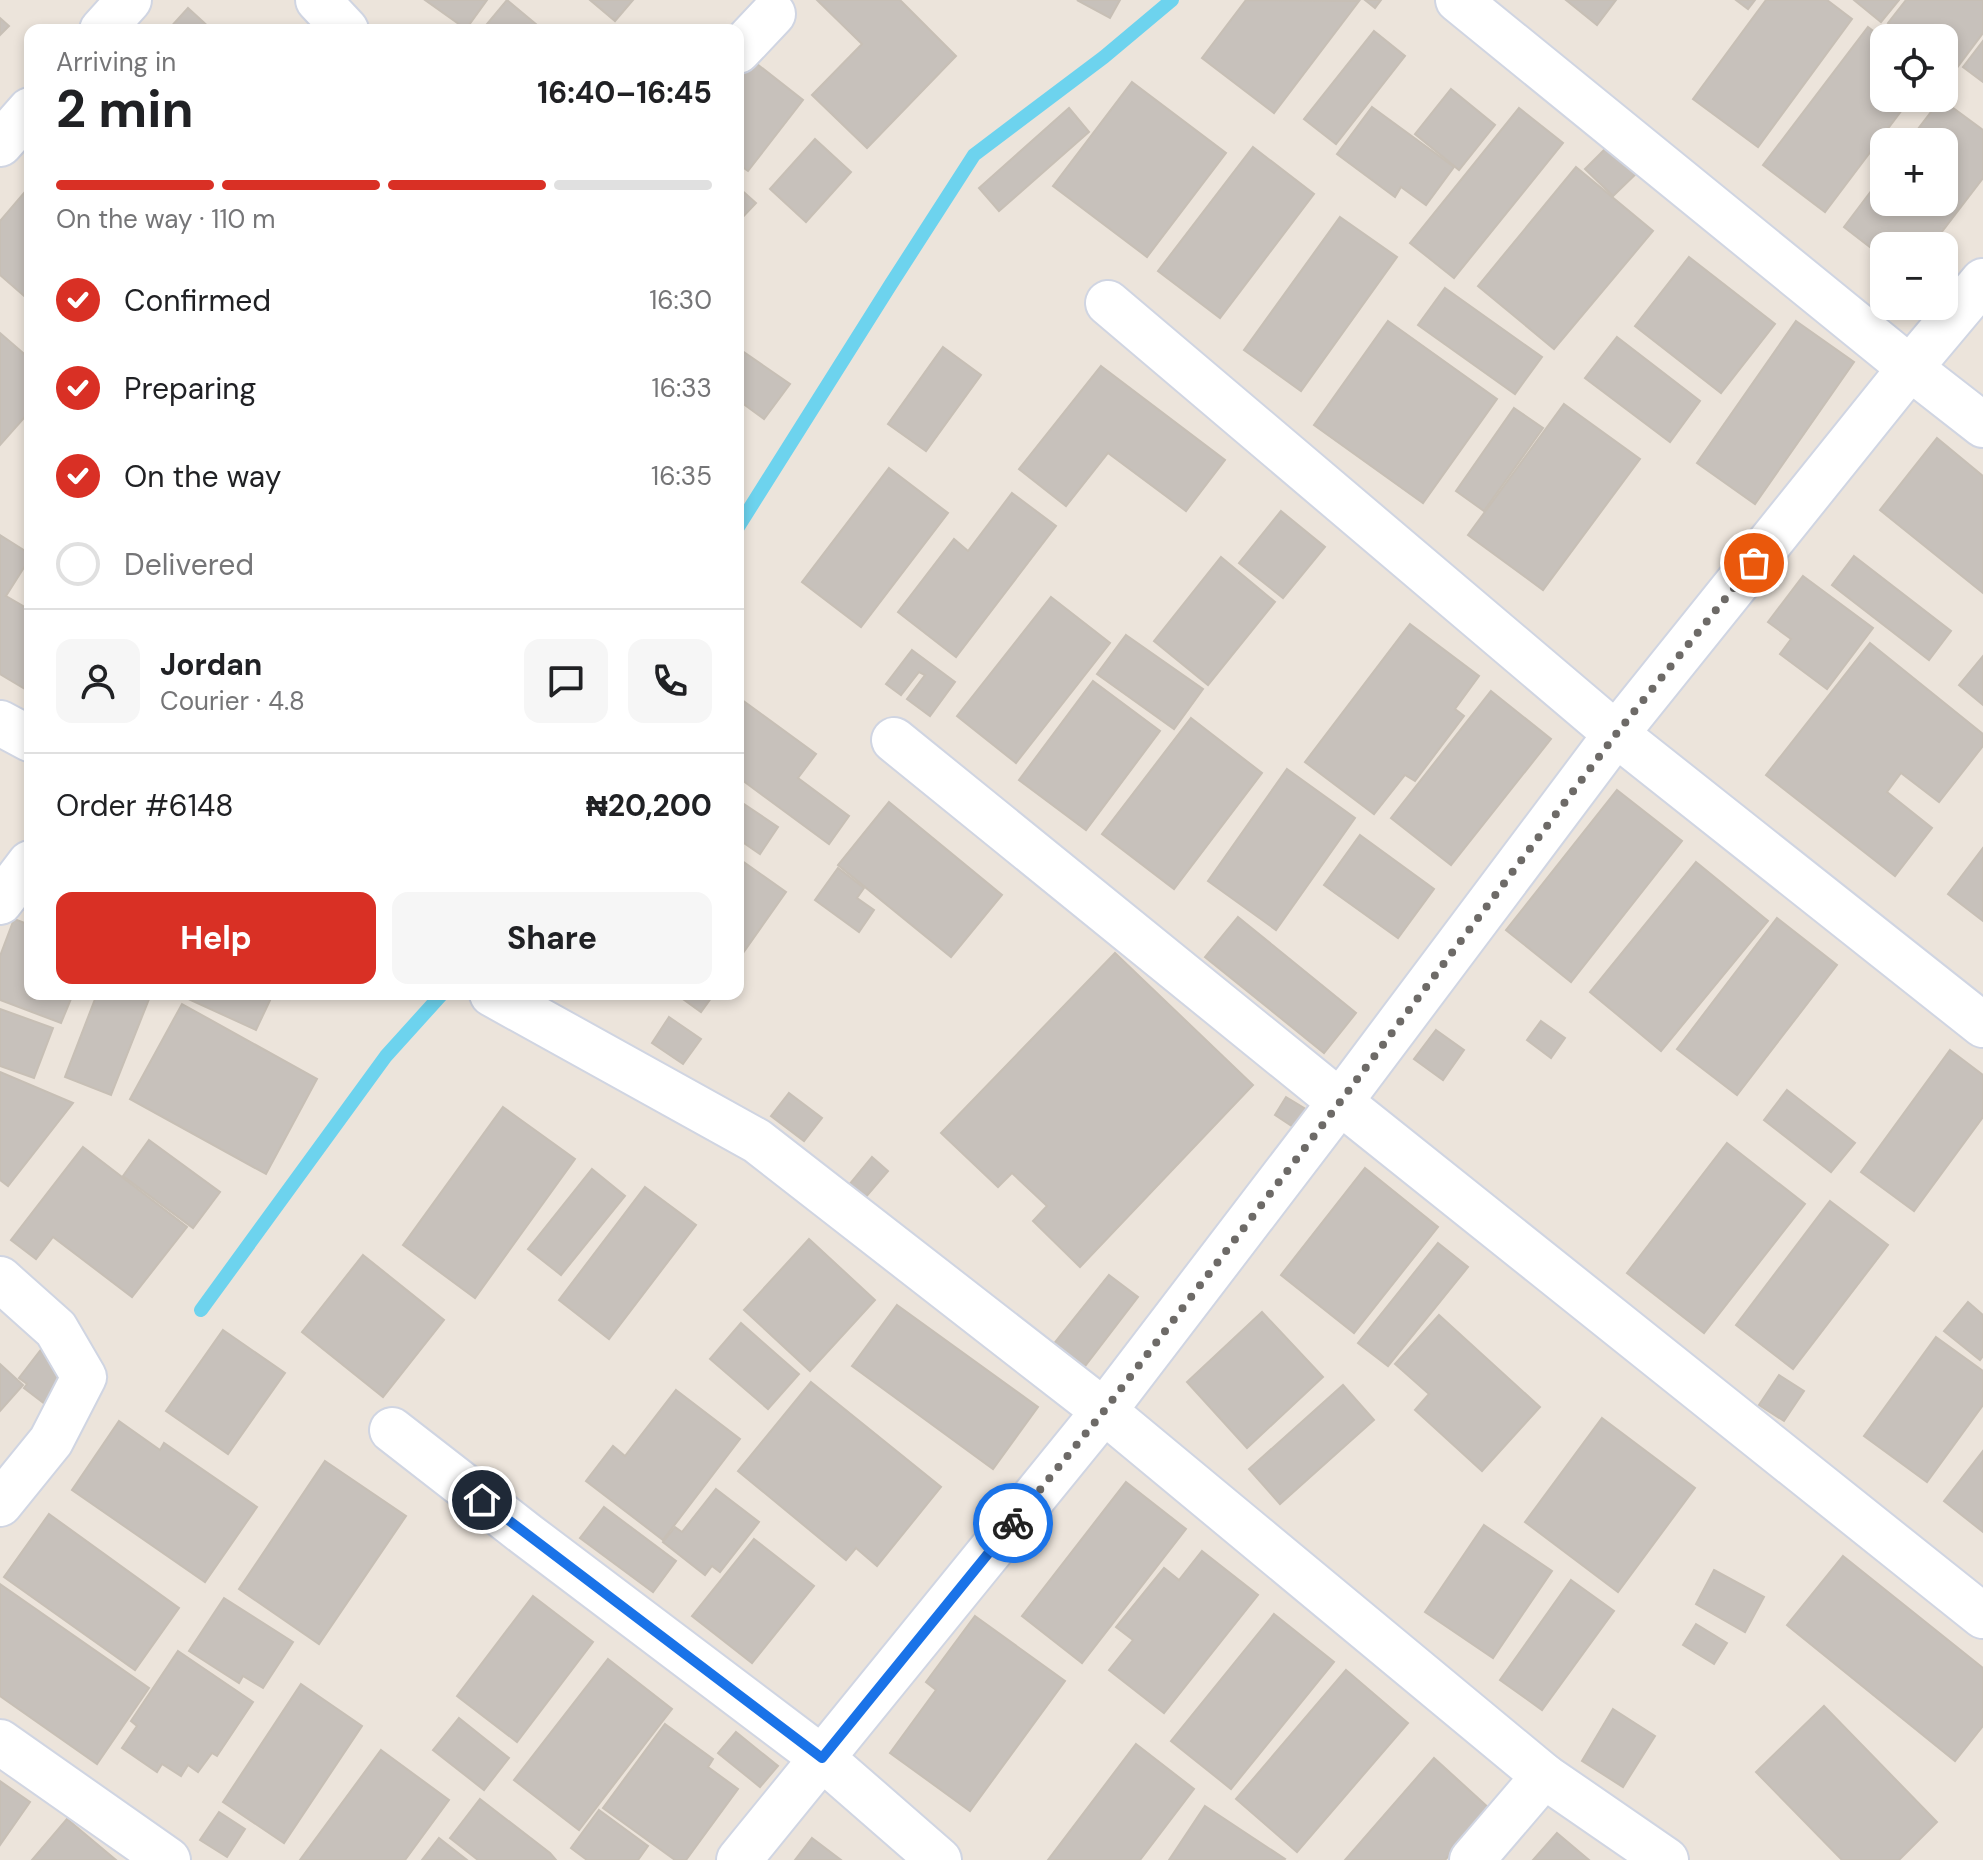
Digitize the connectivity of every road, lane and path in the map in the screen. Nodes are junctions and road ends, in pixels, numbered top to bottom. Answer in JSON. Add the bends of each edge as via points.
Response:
{"nodes":[{"id":1,"x":129,"y":0,"type":"edge"},
{"id":2,"x":318,"y":0,"type":"edge"},
{"id":3,"x":1458,"y":0,"type":"edge"},
{"id":4,"x":773,"y":14,"type":"dead end"},
{"id":5,"x":107,"y":24,"type":"edge"},
{"id":6,"x":340,"y":24,"type":"edge"},
{"id":7,"x":744,"y":45,"type":"edge"},
{"id":8,"x":24,"y":117,"type":"edge"},
{"id":9,"x":0,"y":144,"type":"edge"},
{"id":10,"x":1983,"y":281,"type":"edge"},
{"id":11,"x":1108,"y":303,"type":"dead end"},
{"id":12,"x":1910,"y":368,"type":"junction"},
{"id":13,"x":1983,"y":425,"type":"edge"},
{"id":14,"x":0,"y":723,"type":"edge"},
{"id":15,"x":1616,"y":734,"type":"junction"},
{"id":16,"x":24,"y":736,"type":"edge"},
{"id":17,"x":894,"y":740,"type":"dead end"},
{"id":18,"x":24,"y":871,"type":"edge"},
{"id":19,"x":0,"y":902,"type":"edge"},
{"id":20,"x":503,"y":1000,"type":"edge"},
{"id":21,"x":1983,"y":1025,"type":"edge"},
{"id":22,"x":1340,"y":1102,"type":"junction"},
{"id":23,"x":0,"y":1279,"type":"edge"},
{"id":24,"x":1104,"y":1411,"type":"junction"},
{"id":25,"x":392,"y":1430,"type":"dead end"},
{"id":26,"x":0,"y":1504,"type":"edge"},
{"id":27,"x":1983,"y":1616,"type":"edge"},
{"id":28,"x":0,"y":1742,"type":"edge"},
{"id":29,"x":822,"y":1758,"type":"junction"},
{"id":30,"x":1544,"y":1776,"type":"junction"},
{"id":31,"x":168,"y":1860,"type":"edge"},
{"id":32,"x":739,"y":1860,"type":"edge"},
{"id":33,"x":939,"y":1860,"type":"edge"},
{"id":34,"x":1472,"y":1860,"type":"edge"},
{"id":35,"x":1666,"y":1860,"type":"edge"}],
"edges":[{"from":1,"to":5,"type":"street"},
{"from":2,"to":6,"type":"street"},
{"from":3,"to":12,"type":"street"},
{"from":4,"to":7,"type":"street"},
{"from":8,"to":9,"type":"street"},
{"from":10,"to":12,"type":"street"},
{"from":11,"to":15,"type":"street"},
{"from":12,"to":13,"type":"street"},
{"from":12,"to":15,"type":"street"},
{"from":14,"to":16,"type":"street"},
{"from":15,"to":21,"type":"street"},
{"from":15,"to":22,"type":"street"},
{"from":17,"to":22,"type":"street"},
{"from":18,"to":19,"type":"street"},
{"from":20,"to":24,"type":"street","via":[[757,1141]]},
{"from":22,"to":24,"type":"street"},
{"from":22,"to":27,"type":"street"},
{"from":23,"to":26,"type":"street","via":[[56,1329],[84,1377],[51,1441]]},
{"from":24,"to":29,"type":"street"},
{"from":24,"to":30,"type":"street"},
{"from":25,"to":29,"type":"street"},
{"from":28,"to":31,"type":"street"},
{"from":29,"to":32,"type":"street"},
{"from":29,"to":33,"type":"street"},
{"from":30,"to":34,"type":"street"},
{"from":30,"to":35,"type":"street"}]}
